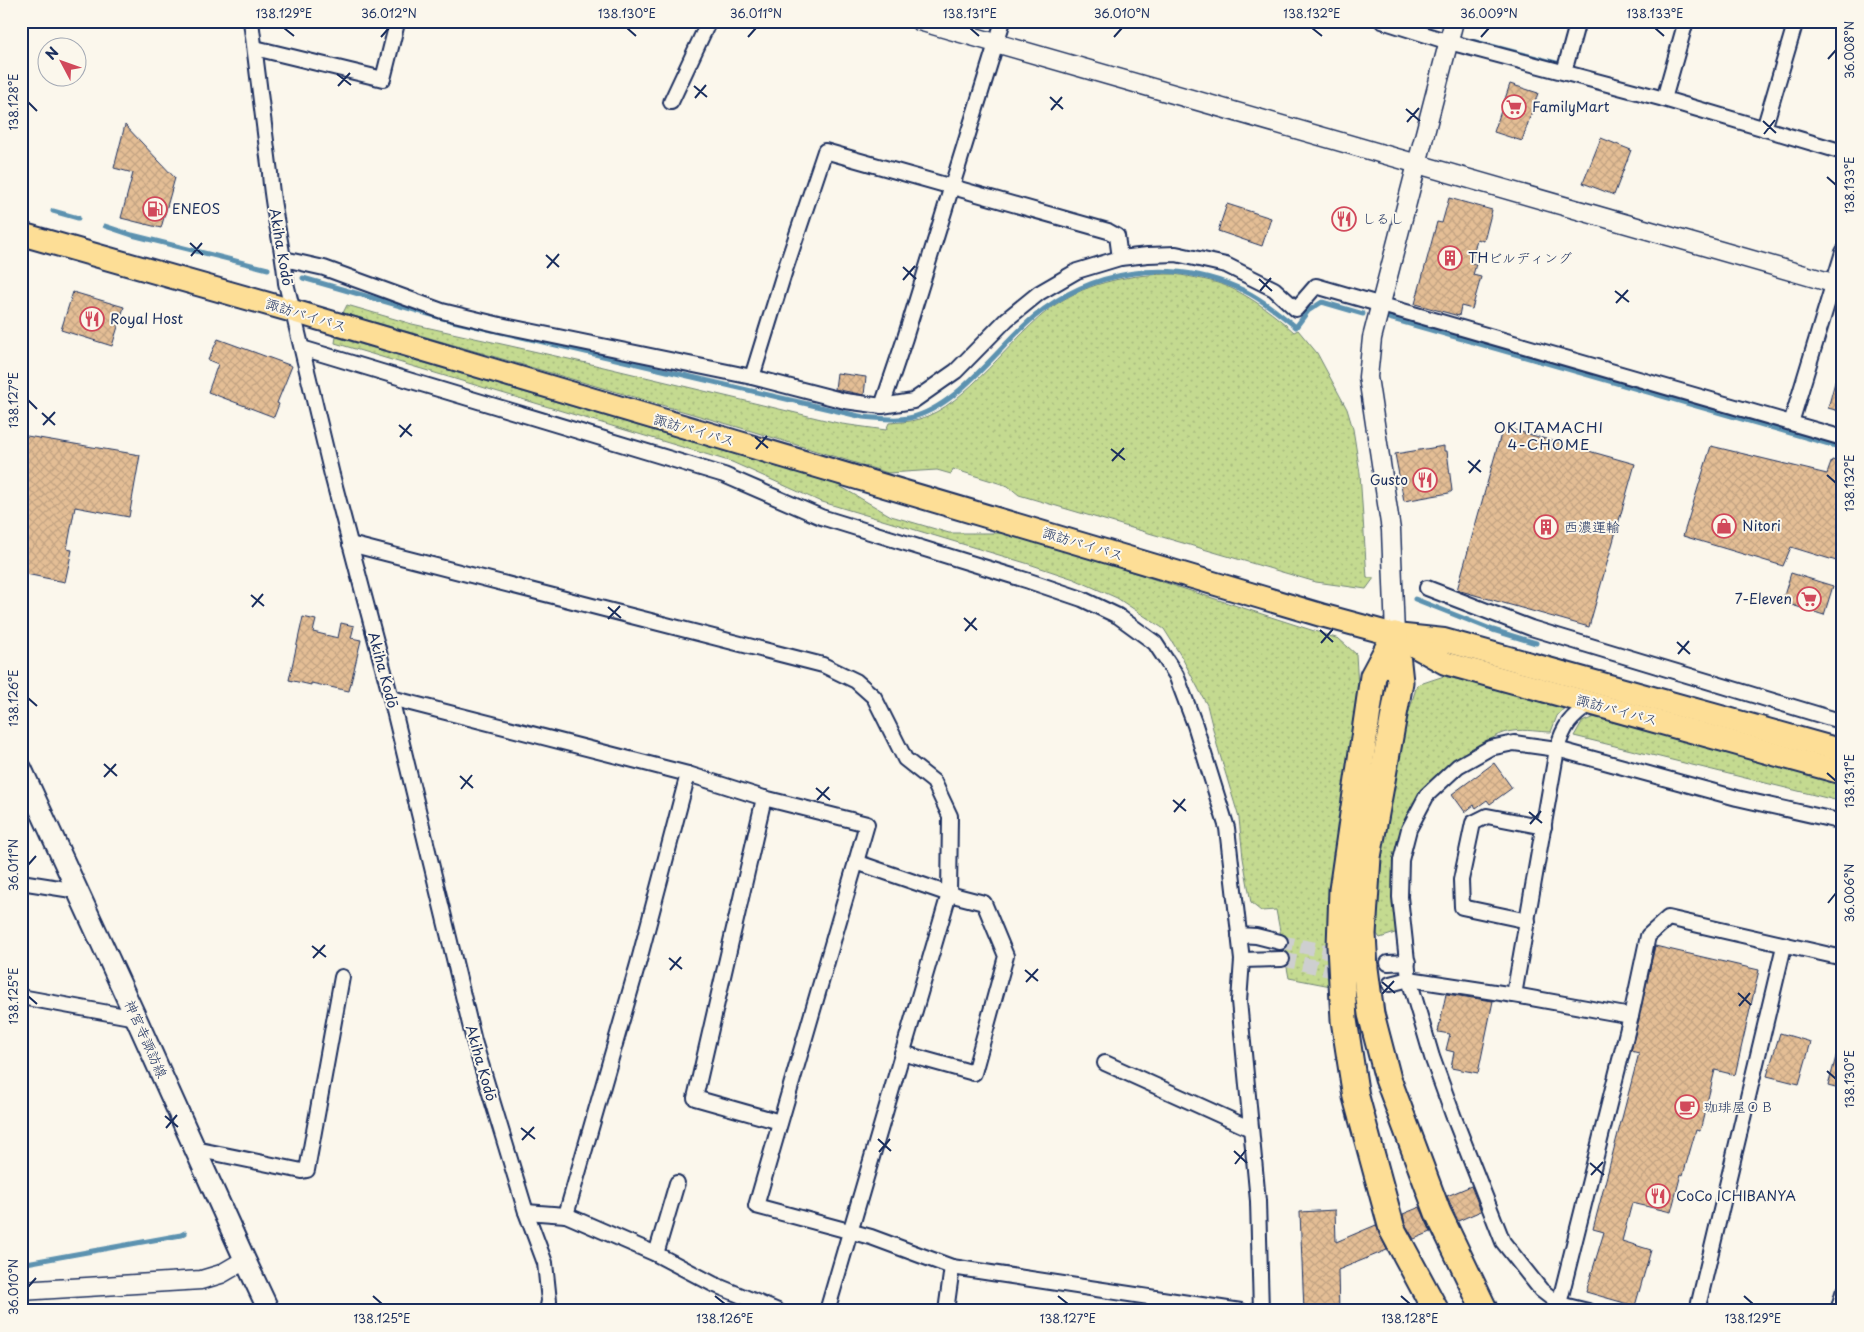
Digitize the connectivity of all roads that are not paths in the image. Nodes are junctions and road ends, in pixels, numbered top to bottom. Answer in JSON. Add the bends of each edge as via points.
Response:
{"nodes":[{"id":1,"x":251,"y":21,"type":"edge"},
{"id":2,"x":702,"y":21,"type":"edge"},
{"id":3,"x":918,"y":21,"type":"edge"},
{"id":4,"x":1003,"y":21,"type":"edge"},
{"id":5,"x":1382,"y":21,"type":"edge"},
{"id":6,"x":1454,"y":21,"type":"edge"},
{"id":7,"x":1578,"y":21,"type":"edge"},
{"id":8,"x":1686,"y":21,"type":"edge"},
{"id":9,"x":1796,"y":21,"type":"edge"},
{"id":10,"x":397,"y":23,"type":"dead end"},
{"id":11,"x":1449,"y":42,"type":"junction"},
{"id":12,"x":996,"y":44,"type":"junction"},
{"id":13,"x":255,"y":48,"type":"junction"},
{"id":14,"x":1564,"y":72,"type":"junction"},
{"id":15,"x":1664,"y":99,"type":"junction"},
{"id":16,"x":671,"y":102,"type":"dead end"},
{"id":17,"x":1764,"y":128,"type":"junction"},
{"id":18,"x":1843,"y":152,"type":"edge"},
{"id":19,"x":1417,"y":164,"type":"junction"},
{"id":20,"x":952,"y":187,"type":"junction"},
{"id":21,"x":21,"y":234,"type":"edge"},
{"id":22,"x":1843,"y":252,"type":"edge"},
{"id":23,"x":1120,"y":258,"type":"junction"},
{"id":24,"x":284,"y":259,"type":"junction"},
{"id":25,"x":1838,"y":285,"type":"edge"},
{"id":26,"x":1381,"y":304,"type":"junction"},
{"id":27,"x":294,"y":311,"type":"junction"},
{"id":28,"x":302,"y":348,"type":"junction"},
{"id":29,"x":752,"y":377,"type":"junction"},
{"id":30,"x":882,"y":406,"type":"junction"},
{"id":31,"x":1791,"y":423,"type":"junction"},
{"id":32,"x":1843,"y":438,"type":"edge"},
{"id":33,"x":350,"y":544,"type":"junction"},
{"id":34,"x":1426,"y":588,"type":"dead end"},
{"id":35,"x":1396,"y":635,"type":"junction"},
{"id":36,"x":390,"y":698,"type":"junction"},
{"id":37,"x":1591,"y":703,"type":"junction"},
{"id":38,"x":1843,"y":722,"type":"edge"},
{"id":39,"x":1557,"y":749,"type":"junction"},
{"id":40,"x":1843,"y":751,"type":"edge"},
{"id":41,"x":21,"y":768,"type":"edge"},
{"id":42,"x":1843,"y":773,"type":"edge"},
{"id":43,"x":688,"y":774,"type":"junction"},
{"id":44,"x":764,"y":798,"type":"junction"},
{"id":45,"x":1843,"y":822,"type":"edge"},
{"id":46,"x":1544,"y":827,"type":"junction"},
{"id":47,"x":856,"y":862,"type":"junction"},
{"id":48,"x":21,"y":882,"type":"edge"},
{"id":49,"x":78,"y":891,"type":"junction"},
{"id":50,"x":949,"y":894,"type":"junction"},
{"id":51,"x":1528,"y":921,"type":"junction"},
{"id":52,"x":1239,"y":935,"type":"junction"},
{"id":53,"x":1280,"y":942,"type":"tunnel mouth"},
{"id":54,"x":1784,"y":946,"type":"junction"},
{"id":55,"x":1843,"y":958,"type":"edge"},
{"id":56,"x":1282,"y":959,"type":"tunnel mouth"},
{"id":57,"x":1242,"y":960,"type":"junction"},
{"id":58,"x":1408,"y":962,"type":"junction"},
{"id":59,"x":1388,"y":963,"type":"tunnel mouth"},
{"id":60,"x":342,"y":977,"type":"dead end"},
{"id":61,"x":1409,"y":979,"type":"junction"},
{"id":62,"x":1390,"y":984,"type":"tunnel mouth"},
{"id":63,"x":1514,"y":995,"type":"junction"},
{"id":64,"x":21,"y":997,"type":"edge"},
{"id":65,"x":1631,"y":1016,"type":"junction"},
{"id":66,"x":136,"y":1018,"type":"junction"},
{"id":67,"x":902,"y":1053,"type":"junction"},
{"id":68,"x":1105,"y":1063,"type":"dead end"},
{"id":69,"x":780,"y":1122,"type":"junction"},
{"id":70,"x":1251,"y":1129,"type":"junction"},
{"id":71,"x":195,"y":1149,"type":"junction"},
{"id":72,"x":677,"y":1183,"type":"dead end"},
{"id":73,"x":526,"y":1212,"type":"junction"},
{"id":74,"x":566,"y":1215,"type":"junction"},
{"id":75,"x":850,"y":1232,"type":"junction"},
{"id":76,"x":656,"y":1254,"type":"junction"},
{"id":77,"x":245,"y":1260,"type":"junction"},
{"id":78,"x":952,"y":1267,"type":"junction"},
{"id":79,"x":21,"y":1292,"type":"edge"},
{"id":80,"x":1843,"y":1292,"type":"edge"},
{"id":81,"x":1179,"y":1306,"type":"edge"},
{"id":82,"x":1559,"y":1307,"type":"edge"},
{"id":83,"x":269,"y":1311,"type":"edge"},
{"id":84,"x":547,"y":1311,"type":"edge"},
{"id":85,"x":778,"y":1311,"type":"edge"},
{"id":86,"x":827,"y":1311,"type":"edge"},
{"id":87,"x":946,"y":1311,"type":"edge"},
{"id":88,"x":1241,"y":1311,"type":"edge"},
{"id":89,"x":1261,"y":1311,"type":"edge"},
{"id":90,"x":1436,"y":1311,"type":"edge"},
{"id":91,"x":1485,"y":1311,"type":"edge"},
{"id":92,"x":1588,"y":1311,"type":"edge"},
{"id":93,"x":1697,"y":1311,"type":"edge"},
{"id":94,"x":1838,"y":1311,"type":"edge"}],
"edges":[{"from":1,"to":13,"type":"street","name":"Akiha Kodō"},
{"from":2,"to":16,"type":"street","via":[[708,23]]},
{"from":3,"to":12,"type":"street"},
{"from":4,"to":12,"type":"street"},
{"from":5,"to":11,"type":"street"},
{"from":6,"to":11,"type":"street"},
{"from":7,"to":14,"type":"street"},
{"from":8,"to":15,"type":"street"},
{"from":9,"to":17,"type":"street"},
{"from":10,"to":13,"type":"street","via":[[383,79]]},
{"from":11,"to":14,"type":"street"},
{"from":11,"to":19,"type":"street"},
{"from":12,"to":19,"type":"street"},
{"from":12,"to":20,"type":"street"},
{"from":13,"to":24,"type":"street","name":"Akiha Kodō","via":[[271,196]]},
{"from":14,"to":15,"type":"street"},
{"from":15,"to":17,"type":"street"},
{"from":17,"to":18,"type":"street"},
{"from":19,"to":25,"type":"street"},
{"from":19,"to":26,"type":"street"},
{"from":20,"to":23,"type":"street","via":[[1108,231],[1117,236]]},
{"from":20,"to":29,"type":"street","via":[[825,151]]},
{"from":20,"to":30,"type":"street"},
{"from":21,"to":27,"type":"highway","name":"諏訪バイパス"},
{"from":22,"to":25,"type":"street"},
{"from":23,"to":26,"type":"street","via":[[1176,254],[1220,263],[1274,289],[1296,309],[1316,286]]},
{"from":23,"to":30,"type":"street","via":[[1077,271],[1039,293],[956,371],[913,401]]},
{"from":24,"to":27,"type":"street","name":"Akiha Kodō","via":[[286,283]]},
{"from":24,"to":29,"type":"street","via":[[324,268],[442,311]]},
{"from":25,"to":31,"type":"street"},
{"from":26,"to":31,"type":"street"},
{"from":26,"to":35,"type":"street","via":[[1372,338],[1368,377],[1391,530]]},
{"from":27,"to":28,"type":"street","name":"Akiha Kodō"},
{"from":27,"to":35,"type":"highway","name":"諏訪バイパス"},
{"from":28,"to":33,"type":"street","name":"Akiha Kodō"},
{"from":28,"to":52,"type":"street","via":[[724,474],[821,517],[1029,581],[1082,599],[1118,616],[1154,643],[1176,675],[1186,700],[1228,828]]},
{"from":29,"to":30,"type":"street","via":[[845,401]]},
{"from":31,"to":32,"type":"street"},
{"from":33,"to":36,"type":"street","name":"Akiha Kodō"},
{"from":33,"to":50,"type":"street","via":[[823,665],[856,681],[874,697],[906,759],[934,782],[950,816]]},
{"from":34,"to":38,"type":"street","via":[[1531,628]]},
{"from":35,"to":37,"type":"highway","name":"諏訪バイパス","via":[[1445,663]]},
{"from":35,"to":40,"type":"highway","name":"諏訪バイパス","via":[[1444,640]]},
{"from":35,"to":90,"type":"highway","via":[[1373,676],[1342,890],[1340,955],[1344,1020],[1356,1097],[1392,1229]]},
{"from":35,"to":91,"type":"highway","via":[[1400,682],[1368,857],[1363,934],[1371,1014],[1388,1079],[1438,1213]]},
{"from":36,"to":43,"type":"street"},
{"from":36,"to":73,"type":"street","name":"Akiha Kodō","via":[[474,1041]]},
{"from":37,"to":39,"type":"street","via":[[1573,715]]},
{"from":37,"to":42,"type":"highway","name":"諏訪バイパス"},
{"from":39,"to":45,"type":"street","via":[[1737,798]]},
{"from":39,"to":46,"type":"street"},
{"from":39,"to":58,"type":"street","via":[[1514,743],[1490,748],[1458,766],[1427,795],[1409,829],[1401,860],[1400,896]]},
{"from":41,"to":49,"type":"main road","name":"神宮寺諏訪線"},
{"from":43,"to":44,"type":"street"},
{"from":43,"to":74,"type":"street"},
{"from":44,"to":47,"type":"street","via":[[867,824]]},
{"from":44,"to":69,"type":"street","via":[[695,1098]]},
{"from":46,"to":51,"type":"street"},
{"from":46,"to":51,"type":"street","via":[[1487,816],[1473,823],[1460,880],[1462,907]]},
{"from":47,"to":50,"type":"street"},
{"from":47,"to":69,"type":"street"},
{"from":48,"to":49,"type":"street"},
{"from":49,"to":66,"type":"main road","name":"神宮寺諏訪線"},
{"from":50,"to":67,"type":"street"},
{"from":50,"to":67,"type":"street","via":[[984,903],[1006,956],[974,1073]]},
{"from":51,"to":63,"type":"street"},
{"from":52,"to":53,"type":"street"},
{"from":52,"to":57,"type":"street"},
{"from":54,"to":55,"type":"street"},
{"from":54,"to":65,"type":"street","via":[[1668,918],[1648,936]]},
{"from":54,"to":93,"type":"street"},
{"from":56,"to":57,"type":"street"},
{"from":57,"to":70,"type":"street","via":[[1239,1001]]},
{"from":58,"to":59,"type":"street"},
{"from":58,"to":61,"type":"street"},
{"from":60,"to":71,"type":"street","via":[[307,1170]]},
{"from":61,"to":62,"type":"street"},
{"from":61,"to":63,"type":"street"},
{"from":61,"to":82,"type":"street","via":[[1432,1056],[1503,1242],[1541,1290]]},
{"from":63,"to":65,"type":"street"},
{"from":64,"to":66,"type":"street"},
{"from":65,"to":82,"type":"street"},
{"from":66,"to":71,"type":"main road","name":"神宮寺諏訪線"},
{"from":67,"to":75,"type":"street"},
{"from":68,"to":70,"type":"street"},
{"from":69,"to":75,"type":"street","via":[[756,1206]]},
{"from":70,"to":89,"type":"street","via":[[1258,1201]]},
{"from":71,"to":77,"type":"main road","name":"神宮寺諏訪線"},
{"from":72,"to":76,"type":"street"},
{"from":73,"to":74,"type":"street"},
{"from":73,"to":84,"type":"street","name":"Akiha Kodō","via":[[545,1262]]},
{"from":74,"to":76,"type":"street"},
{"from":75,"to":78,"type":"street"},
{"from":75,"to":86,"type":"street"},
{"from":76,"to":85,"type":"street","via":[[713,1284]]},
{"from":77,"to":79,"type":"street","via":[[221,1274],[201,1280]]},
{"from":77,"to":83,"type":"main road","name":"神宮寺諏訪線"},
{"from":78,"to":81,"type":"street"},
{"from":78,"to":87,"type":"street"},
{"from":80,"to":94,"type":"street"},
{"from":81,"to":88,"type":"street"},
{"from":82,"to":92,"type":"street"}]}
